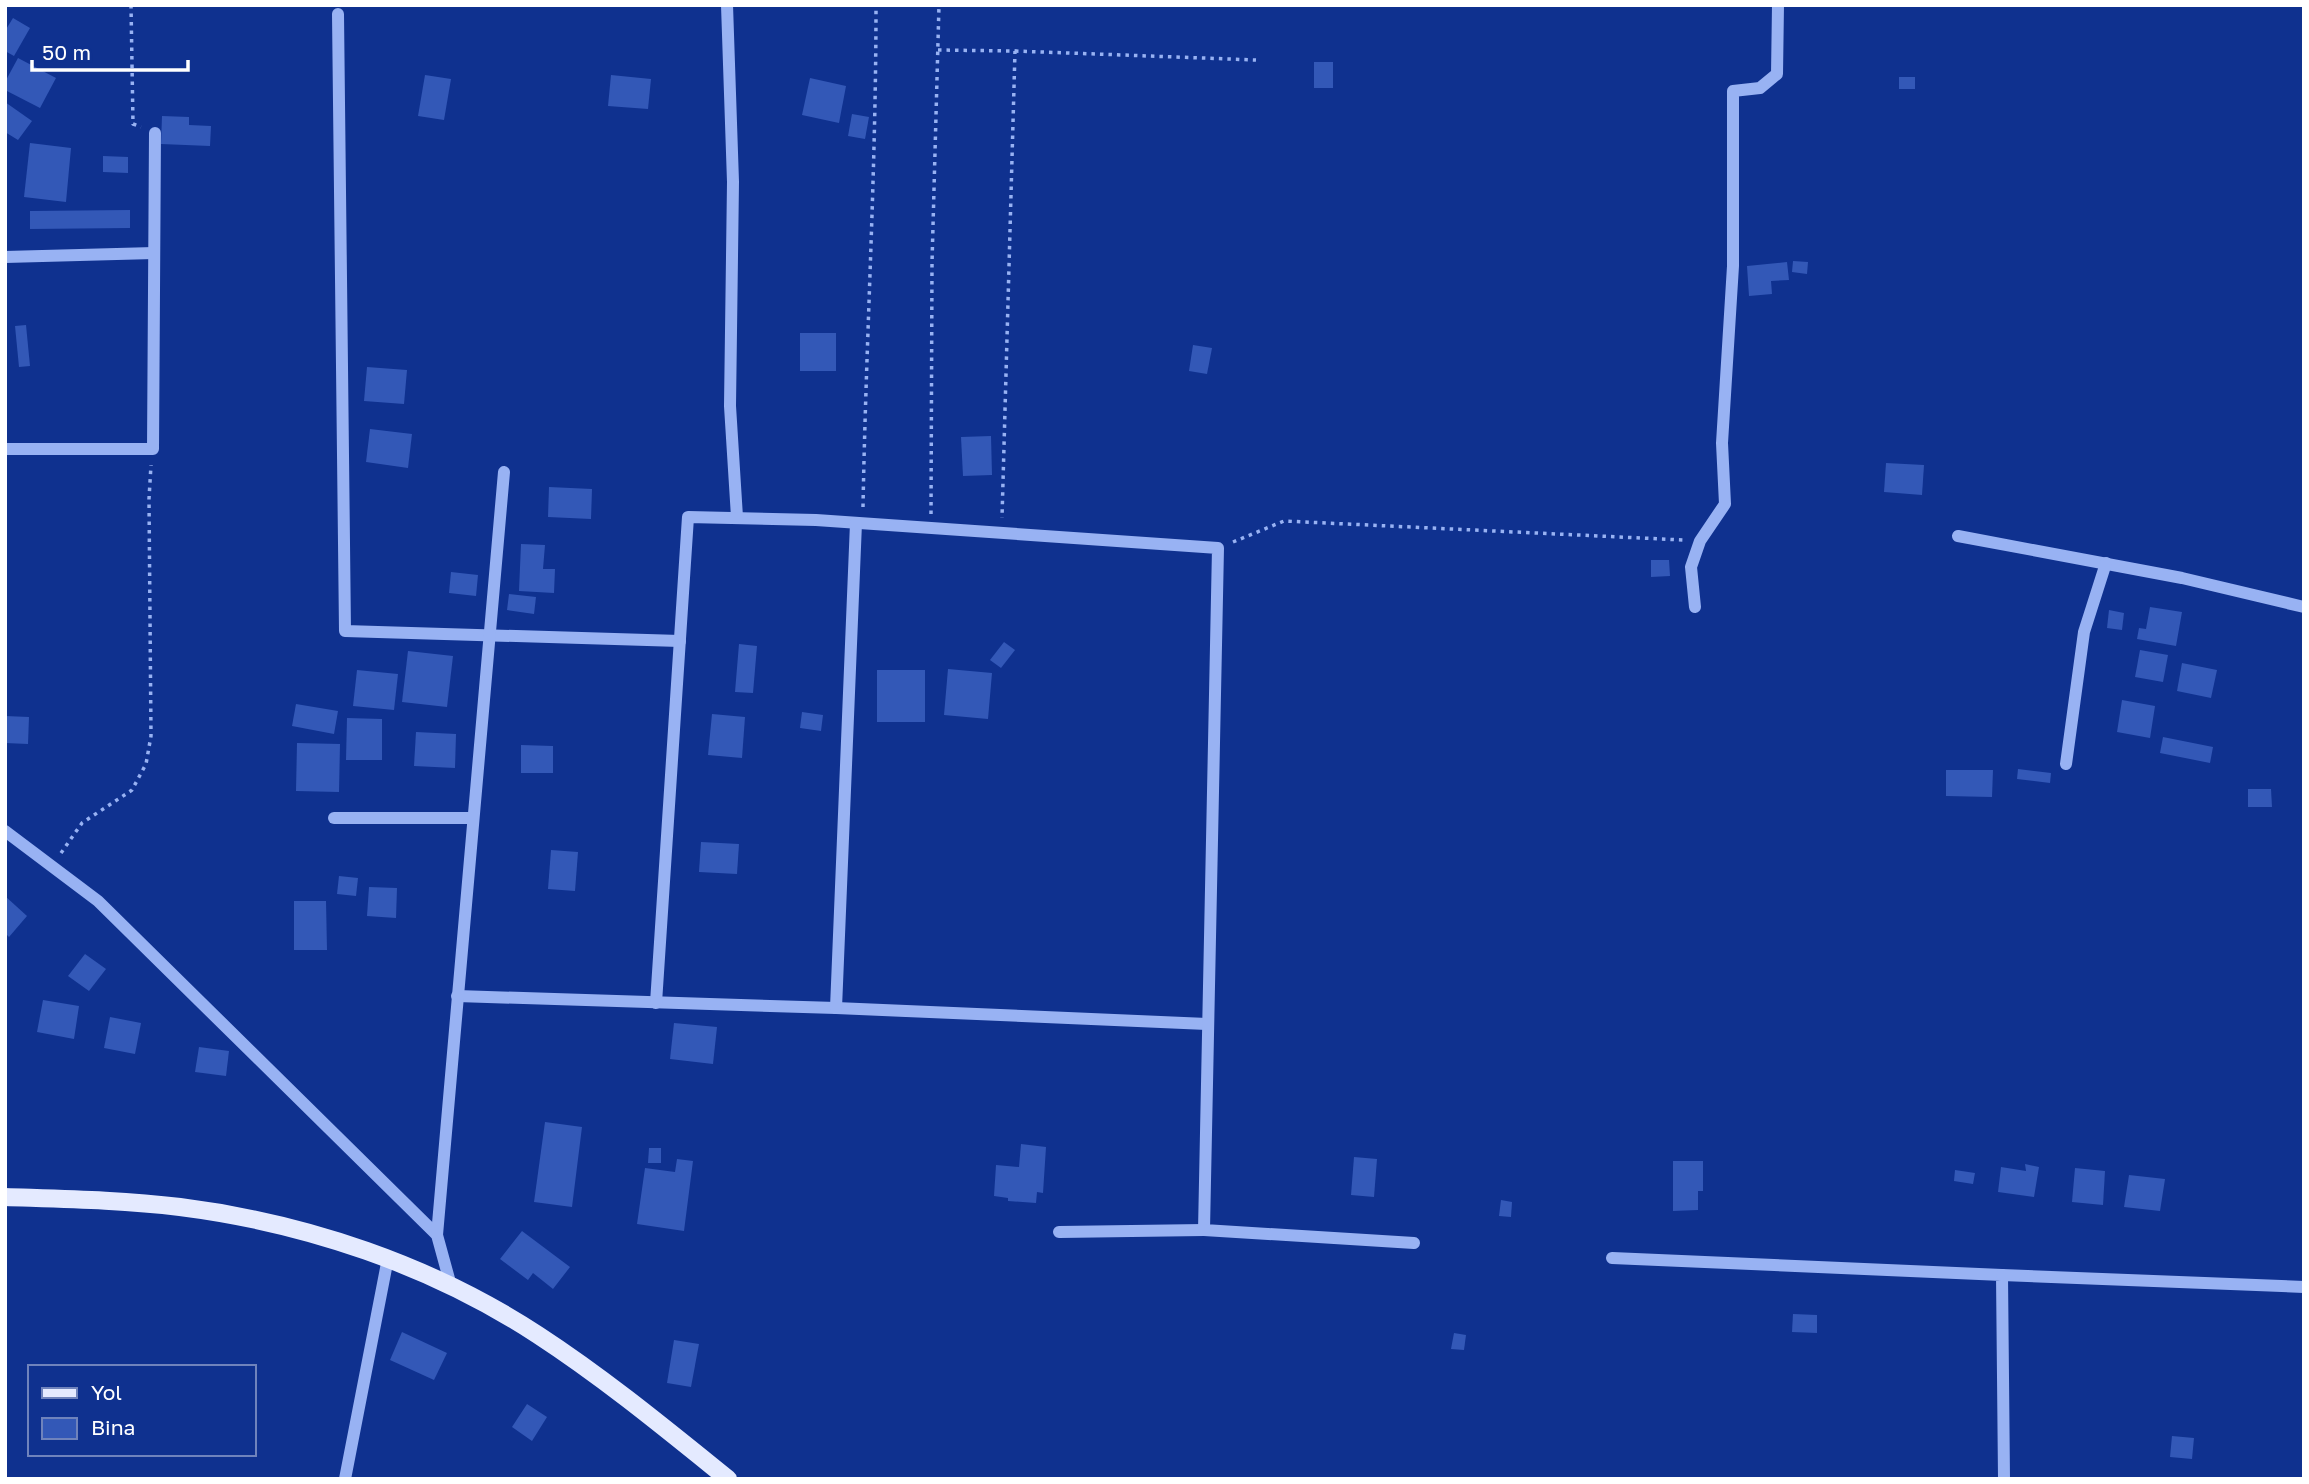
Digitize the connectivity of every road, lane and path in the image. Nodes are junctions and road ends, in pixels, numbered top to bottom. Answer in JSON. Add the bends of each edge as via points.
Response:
{"nodes":[{"id":1,"x":131,"y":5,"type":"edge"},
{"id":2,"x":727,"y":5,"type":"edge"},
{"id":3,"x":876,"y":5,"type":"edge"},
{"id":4,"x":939,"y":5,"type":"edge"},
{"id":5,"x":1778,"y":5,"type":"edge"},
{"id":6,"x":338,"y":14,"type":"dead end"},
{"id":7,"x":938,"y":50,"type":"junction"},
{"id":8,"x":1015,"y":51,"type":"junction"},
{"id":9,"x":1256,"y":60,"type":"dead end"},
{"id":10,"x":155,"y":133,"type":"joint"},
{"id":11,"x":154,"y":253,"type":"junction"},
{"id":12,"x":5,"y":257,"type":"edge"},
{"id":13,"x":5,"y":449,"type":"edge"},
{"id":14,"x":153,"y":449,"type":"junction"},
{"id":15,"x":503,"y":472,"type":"dead end"},
{"id":16,"x":737,"y":517,"type":"junction"},
{"id":17,"x":859,"y":523,"type":"junction"},
{"id":18,"x":930,"y":528,"type":"junction"},
{"id":19,"x":1001,"y":534,"type":"junction"},
{"id":20,"x":1958,"y":536,"type":"dead end"},
{"id":21,"x":1700,"y":541,"type":"junction"},
{"id":22,"x":1218,"y":548,"type":"junction"},
{"id":23,"x":2106,"y":564,"type":"junction"},
{"id":24,"x":1695,"y":607,"type":"dead end"},
{"id":25,"x":2304,"y":607,"type":"edge"},
{"id":26,"x":489,"y":637,"type":"junction"},
{"id":27,"x":680,"y":641,"type":"junction"},
{"id":28,"x":2066,"y":764,"type":"dead end"},
{"id":29,"x":334,"y":818,"type":"dead end"},
{"id":30,"x":473,"y":818,"type":"junction"},
{"id":31,"x":5,"y":831,"type":"edge"},
{"id":32,"x":54,"y":868,"type":"junction"},
{"id":33,"x":457,"y":996,"type":"junction"},
{"id":34,"x":656,"y":1003,"type":"junction"},
{"id":35,"x":836,"y":1008,"type":"junction"},
{"id":36,"x":1208,"y":1024,"type":"junction"},
{"id":37,"x":5,"y":1197,"type":"edge"},
{"id":38,"x":1204,"y":1230,"type":"junction"},
{"id":39,"x":1059,"y":1232,"type":"dead end"},
{"id":40,"x":437,"y":1235,"type":"junction"},
{"id":41,"x":1413,"y":1243,"type":"dead end"},
{"id":42,"x":388,"y":1258,"type":"junction"},
{"id":43,"x":1612,"y":1258,"type":"dead end"},
{"id":44,"x":2003,"y":1275,"type":"junction"},
{"id":45,"x":451,"y":1286,"type":"junction"},
{"id":46,"x":2304,"y":1287,"type":"edge"},
{"id":47,"x":345,"y":1479,"type":"edge"},
{"id":48,"x":728,"y":1479,"type":"edge"},
{"id":49,"x":2004,"y":1479,"type":"edge"}],
"edges":[{"from":1,"to":10,"type":"path","via":[[133,124]]},
{"from":2,"to":16,"type":"street","via":[[733,182],[730,406]]},
{"from":3,"to":17,"type":"path"},
{"from":4,"to":7,"type":"path"},
{"from":5,"to":21,"type":"street","via":[[1777,74],[1760,88],[1733,91],[1733,266],[1722,443],[1725,504]]},
{"from":6,"to":26,"type":"street","via":[[345,631]]},
{"from":7,"to":8,"type":"path"},
{"from":7,"to":18,"type":"path"},
{"from":8,"to":9,"type":"path"},
{"from":8,"to":19,"type":"path"},
{"from":10,"to":11,"type":"street"},
{"from":11,"to":12,"type":"street"},
{"from":11,"to":14,"type":"street"},
{"from":13,"to":14,"type":"street"},
{"from":14,"to":32,"type":"path","via":[[149,499],[151,736],[146,764],[132,790],[82,823]]},
{"from":15,"to":26,"type":"street"},
{"from":16,"to":17,"type":"street"},
{"from":16,"to":27,"type":"street","via":[[688,517]]},
{"from":17,"to":18,"type":"street"},
{"from":17,"to":35,"type":"street"},
{"from":18,"to":19,"type":"street"},
{"from":19,"to":22,"type":"street"},
{"from":20,"to":23,"type":"street"},
{"from":21,"to":22,"type":"path","via":[[1284,521]]},
{"from":21,"to":24,"type":"street","via":[[1691,567]]},
{"from":22,"to":36,"type":"street"},
{"from":23,"to":25,"type":"street"},
{"from":23,"to":28,"type":"street","via":[[2084,632]]},
{"from":26,"to":27,"type":"street"},
{"from":26,"to":30,"type":"street"},
{"from":27,"to":34,"type":"street"},
{"from":29,"to":30,"type":"street"},
{"from":30,"to":33,"type":"street"},
{"from":31,"to":32,"type":"street"},
{"from":32,"to":40,"type":"street","via":[[98,901]]},
{"from":33,"to":34,"type":"street"},
{"from":33,"to":40,"type":"street"},
{"from":34,"to":35,"type":"street"},
{"from":35,"to":36,"type":"street"},
{"from":36,"to":38,"type":"street"},
{"from":37,"to":42,"type":"main road","via":[[180,1207],[267,1222]]},
{"from":38,"to":39,"type":"street"},
{"from":38,"to":41,"type":"street"},
{"from":40,"to":45,"type":"street"},
{"from":42,"to":45,"type":"main road"},
{"from":42,"to":47,"type":"street"},
{"from":43,"to":44,"type":"street"},
{"from":44,"to":46,"type":"street"},
{"from":44,"to":49,"type":"street"},
{"from":45,"to":48,"type":"main road","via":[[536,1333],[592,1371]]}]}
